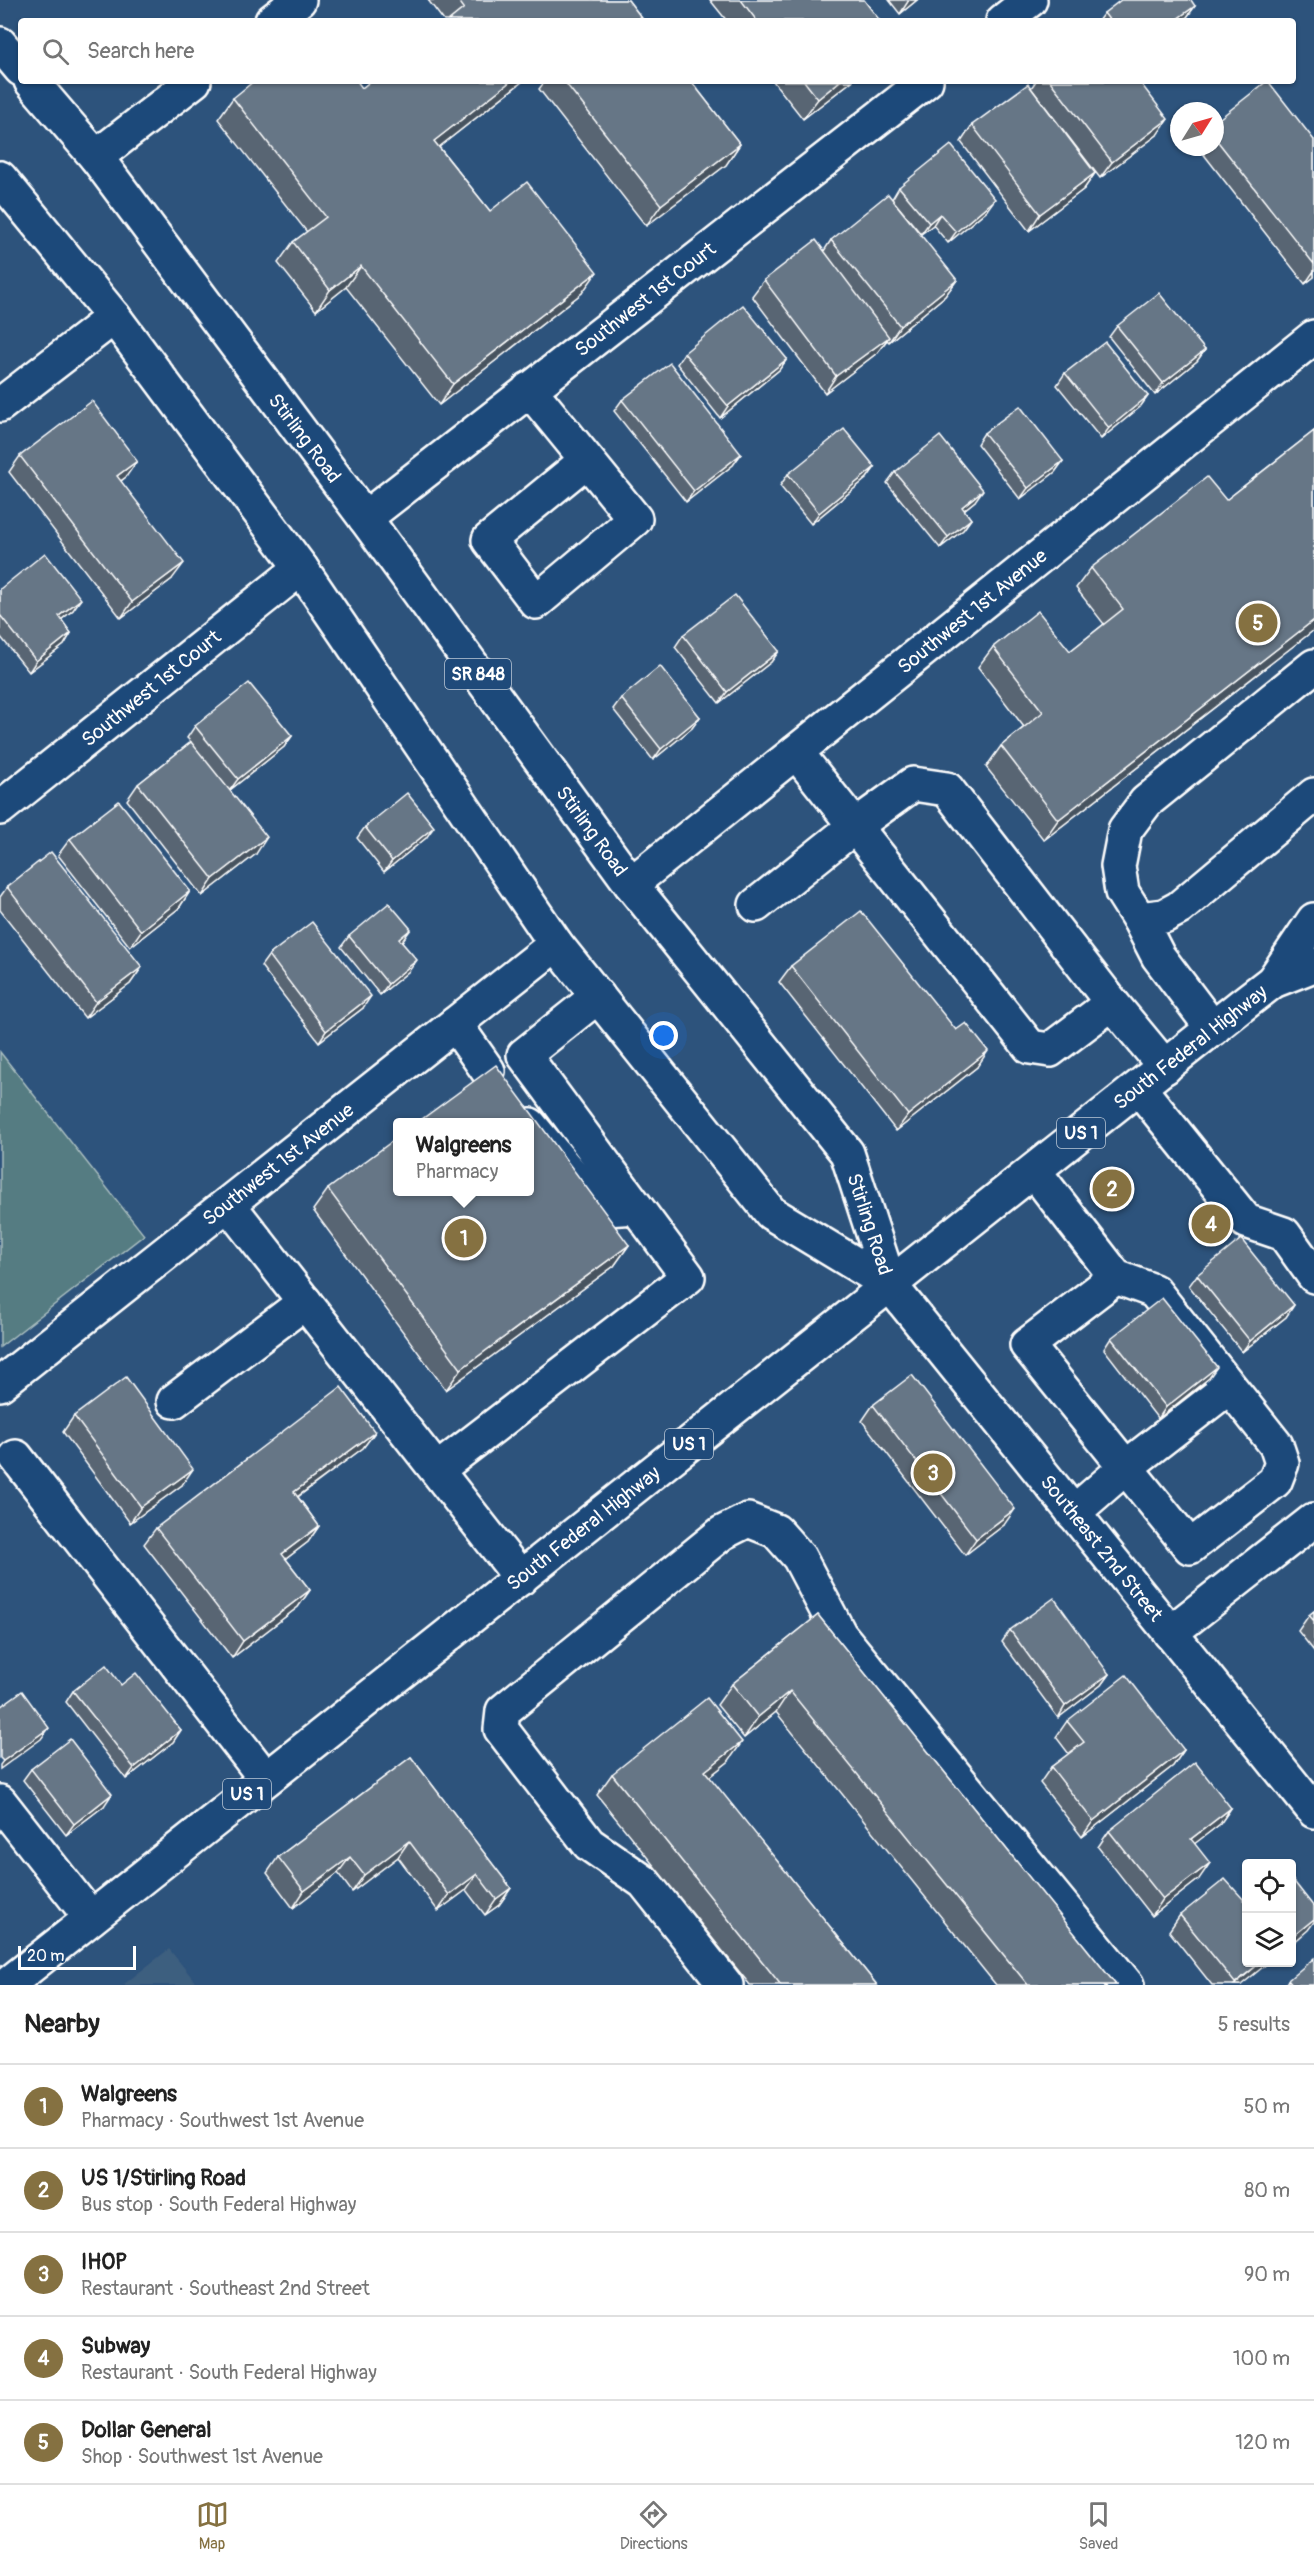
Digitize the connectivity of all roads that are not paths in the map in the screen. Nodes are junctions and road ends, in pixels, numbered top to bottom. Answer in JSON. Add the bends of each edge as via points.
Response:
{"nodes":[{"id":1,"x":299,"y":0,"type":"edge"},
{"id":2,"x":1030,"y":0,"type":"edge"},
{"id":3,"x":276,"y":18,"type":"edge"},
{"id":4,"x":1007,"y":18,"type":"edge"},
{"id":5,"x":0,"y":44,"type":"edge"},
{"id":6,"x":18,"y":65,"type":"edge"},
{"id":7,"x":35,"y":84,"type":"edge"},
{"id":8,"x":190,"y":84,"type":"edge"},
{"id":9,"x":922,"y":84,"type":"edge"},
{"id":10,"x":96,"y":157,"type":"junction"},
{"id":11,"x":0,"y":178,"type":"edge"},
{"id":12,"x":114,"y":317,"type":"junction"},
{"id":13,"x":1314,"y":337,"type":"edge"},
{"id":14,"x":530,"y":389,"type":"junction"},
{"id":15,"x":0,"y":405,"type":"edge"},
{"id":16,"x":587,"y":460,"type":"dead end"},
{"id":17,"x":364,"y":518,"type":"junction"},
{"id":18,"x":301,"y":568,"type":"junction"},
{"id":19,"x":1314,"y":666,"type":"edge"},
{"id":20,"x":796,"y":752,"type":"junction"},
{"id":21,"x":1314,"y":795,"type":"edge"},
{"id":22,"x":0,"y":808,"type":"edge"},
{"id":23,"x":855,"y":826,"type":"junction"},
{"id":24,"x":631,"y":884,"type":"junction"},
{"id":25,"x":756,"y":905,"type":"dead end"},
{"id":26,"x":1140,"y":919,"type":"junction"},
{"id":27,"x":1314,"y":920,"type":"edge"},
{"id":28,"x":556,"y":944,"type":"junction"},
{"id":29,"x":1314,"y":965,"type":"edge"},
{"id":30,"x":1273,"y":981,"type":"junction"},
{"id":31,"x":598,"y":996,"type":"junction"},
{"id":32,"x":1112,"y":1003,"type":"junction"},
{"id":33,"x":454,"y":1024,"type":"junction"},
{"id":34,"x":1213,"y":1029,"type":"junction"},
{"id":35,"x":1165,"y":1067,"type":"junction"},
{"id":36,"x":488,"y":1071,"type":"edge"},
{"id":37,"x":1139,"y":1088,"type":"junction"},
{"id":38,"x":534,"y":1130,"type":"edge"},
{"id":39,"x":1034,"y":1171,"type":"junction"},
{"id":40,"x":228,"y":1204,"type":"junction"},
{"id":41,"x":636,"y":1206,"type":"junction"},
{"id":42,"x":1314,"y":1276,"type":"edge"},
{"id":43,"x":1116,"y":1277,"type":"junction"},
{"id":44,"x":890,"y":1285,"type":"junction"},
{"id":45,"x":305,"y":1302,"type":"junction"},
{"id":46,"x":0,"y":1384,"type":"edge"},
{"id":47,"x":1229,"y":1387,"type":"junction"},
{"id":48,"x":174,"y":1401,"type":"dead end"},
{"id":49,"x":16,"y":1457,"type":"dead end"},
{"id":50,"x":1126,"y":1467,"type":"junction"},
{"id":51,"x":437,"y":1470,"type":"junction"},
{"id":52,"x":1073,"y":1513,"type":"junction"},
{"id":53,"x":1314,"y":1520,"type":"edge"},
{"id":54,"x":521,"y":1578,"type":"junction"},
{"id":55,"x":1170,"y":1633,"type":"junction"},
{"id":56,"x":266,"y":1779,"type":"junction"},
{"id":57,"x":0,"y":1802,"type":"edge"},
{"id":58,"x":1314,"y":1811,"type":"edge"},
{"id":59,"x":91,"y":1918,"type":"junction"},
{"id":60,"x":7,"y":1985,"type":"edge"},
{"id":61,"x":726,"y":1985,"type":"edge"},
{"id":62,"x":1126,"y":1985,"type":"edge"}],
"edges":[{"from":1,"to":3,"type":"main road"},
{"from":2,"to":4,"type":"main road"},
{"from":5,"to":6,"type":"main road"},
{"from":7,"to":10,"type":"main road","name":"Stirling Road","number":"SR 848"},
{"from":8,"to":10,"type":"main road"},
{"from":9,"to":14,"type":"main road","name":"Southwest 1st Court"},
{"from":10,"to":17,"type":"main road","name":"Stirling Road","number":"SR 848"},
{"from":11,"to":12,"type":"main road","name":"Stirling Road"},
{"from":12,"to":15,"type":"main road"},
{"from":12,"to":18,"type":"main road","name":"Stirling Road"},
{"from":13,"to":20,"type":"main road","name":"Southwest 1st Avenue"},
{"from":14,"to":16,"type":"main road"},
{"from":14,"to":17,"type":"main road","name":"Southwest 1st Court"},
{"from":17,"to":24,"type":"main road","name":"Stirling Road","number":"SR 848"},
{"from":18,"to":22,"type":"main road","name":"Southwest 1st Court"},
{"from":18,"to":28,"type":"main road","name":"Stirling Road"},
{"from":19,"to":26,"type":"main road","via":[[1146,802],[1125,831],[1118,866],[1122,892]]},
{"from":20,"to":23,"type":"main road"},
{"from":20,"to":24,"type":"main road","name":"Southwest 1st Avenue"},
{"from":21,"to":26,"type":"main road","via":[[1179,908],[1164,916]]},
{"from":23,"to":25,"type":"main road"},
{"from":23,"to":32,"type":"main road","via":[[913,784],[947,789]]},
{"from":23,"to":32,"type":"main road","via":[[1030,1047],[1050,1050]]},
{"from":24,"to":44,"type":"main road","name":"Stirling Road","number":"SR 848","via":[[847,1153]]},
{"from":26,"to":34,"type":"main road","via":[[1158,956]]},
{"from":27,"to":30,"type":"main road","name":"South Federal Highway","number":"US 1"},
{"from":28,"to":31,"type":"main road","name":"Stirling Road"},
{"from":28,"to":33,"type":"main road","name":"Southwest 1st Avenue"},
{"from":29,"to":30,"type":"main road","name":"South Federal Highway","number":"US 1"},
{"from":30,"to":34,"type":"main road","name":"South Federal Highway","number":"US 1"},
{"from":31,"to":41,"type":"main road","via":[[524,1054]]},
{"from":31,"to":44,"type":"main road","name":"Stirling Road","via":[[771,1213]]},
{"from":32,"to":35,"type":"main road"},
{"from":33,"to":36,"type":"main road"},
{"from":33,"to":40,"type":"main road","name":"Southwest 1st Avenue"},
{"from":34,"to":35,"type":"main road","name":"South Federal Highway","number":"US 1"},
{"from":35,"to":37,"type":"main road","name":"South Federal Highway","number":"US 1"},
{"from":37,"to":39,"type":"main road","name":"South Federal Highway","number":"US 1"},
{"from":37,"to":42,"type":"main road","via":[[1246,1221],[1284,1234]]},
{"from":38,"to":41,"type":"main road","via":[[606,1209]]},
{"from":39,"to":43,"type":"main road"},
{"from":39,"to":44,"type":"main road","name":"South Federal Highway","number":"US 1"},
{"from":40,"to":45,"type":"main road"},
{"from":40,"to":46,"type":"main road","name":"Southwest 1st Avenue"},
{"from":41,"to":51,"type":"main road","via":[[688,1277]]},
{"from":43,"to":47,"type":"main road","via":[[1154,1291]]},
{"from":43,"to":50,"type":"main road","via":[[1027,1345]]},
{"from":44,"to":52,"type":"main road","name":"Southeast 2nd Street"},
{"from":44,"to":54,"type":"main road","name":"South Federal Highway","number":"US 1"},
{"from":45,"to":48,"type":"main road"},
{"from":45,"to":51,"type":"main road"},
{"from":47,"to":50,"type":"main road"},
{"from":47,"to":50,"type":"main road","via":[[1276,1445],[1282,1464],[1275,1482],[1190,1547]]},
{"from":49,"to":56,"type":"main road"},
{"from":50,"to":52,"type":"main road"},
{"from":51,"to":54,"type":"main road"},
{"from":52,"to":55,"type":"main road","name":"Southeast 2nd Street"},
{"from":53,"to":55,"type":"main road"},
{"from":54,"to":56,"type":"main road","name":"South Federal Highway","number":"US 1"},
{"from":55,"to":58,"type":"main road","name":"Southeast 2nd Street"},
{"from":56,"to":59,"type":"main road","name":"South Federal Highway","number":"US 1"},
{"from":57,"to":59,"type":"main road"},
{"from":59,"to":60,"type":"main road","name":"South Federal Highway","number":"US 1"},
{"from":61,"to":62,"type":"main road","via":[[644,1882],[589,1844],[501,1729],[503,1711],[722,1533],[748,1520],[776,1531],[799,1557],[840,1635]]}]}
